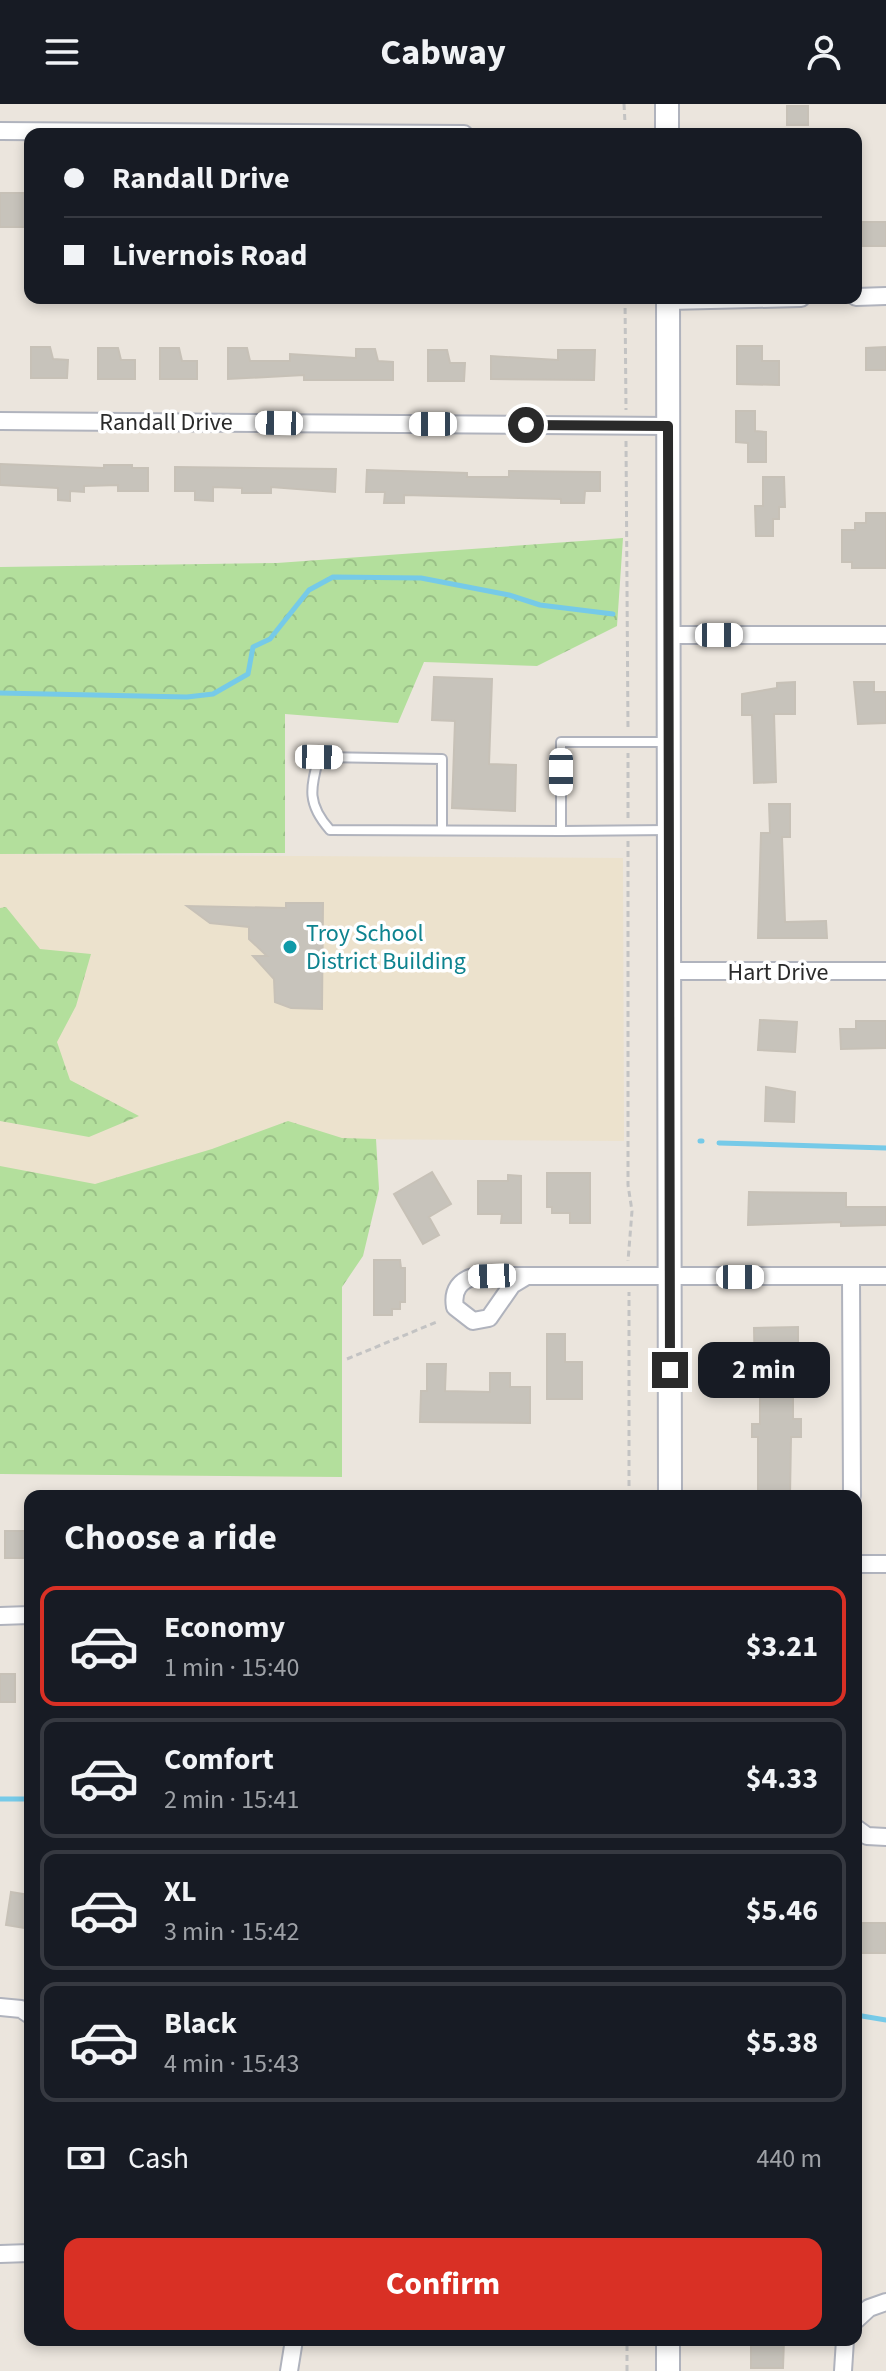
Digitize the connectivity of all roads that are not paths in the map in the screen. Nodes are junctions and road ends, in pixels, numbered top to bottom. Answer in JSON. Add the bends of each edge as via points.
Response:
{"nodes":[{"id":1,"x":667,"y":104,"type":"edge"},
{"id":2,"x":667,"y":128,"type":"edge"},
{"id":3,"x":0,"y":131,"type":"edge"},
{"id":4,"x":24,"y":131,"type":"edge"},
{"id":5,"x":886,"y":296,"type":"edge"},
{"id":6,"x":862,"y":297,"type":"edge"},
{"id":7,"x":668,"y":304,"type":"edge"},
{"id":8,"x":0,"y":421,"type":"edge"},
{"id":9,"x":668,"y":426,"type":"junction"},
{"id":10,"x":669,"y":635,"type":"junction"},
{"id":11,"x":886,"y":635,"type":"edge"},
{"id":12,"x":669,"y":742,"type":"junction"},
{"id":13,"x":442,"y":830,"type":"junction"},
{"id":14,"x":669,"y":830,"type":"junction"},
{"id":15,"x":561,"y":831,"type":"junction"},
{"id":16,"x":670,"y":971,"type":"junction"},
{"id":17,"x":886,"y":971,"type":"edge"},
{"id":18,"x":527,"y":1276,"type":"dead end"},
{"id":19,"x":670,"y":1276,"type":"junction"},
{"id":20,"x":886,"y":1276,"type":"edge"},
{"id":21,"x":851,"y":1277,"type":"junction"},
{"id":22,"x":670,"y":1490,"type":"edge"},
{"id":23,"x":852,"y":1490,"type":"edge"},
{"id":24,"x":862,"y":1564,"type":"edge"},
{"id":25,"x":886,"y":1564,"type":"edge"},
{"id":26,"x":24,"y":1615,"type":"edge"},
{"id":27,"x":0,"y":1616,"type":"edge"},
{"id":28,"x":862,"y":1831,"type":"edge"},
{"id":29,"x":886,"y":1837,"type":"edge"},
{"id":30,"x":0,"y":2007,"type":"edge"},
{"id":31,"x":24,"y":2011,"type":"edge"},
{"id":32,"x":24,"y":2253,"type":"edge"},
{"id":33,"x":0,"y":2254,"type":"edge"},
{"id":34,"x":886,"y":2302,"type":"edge"},
{"id":35,"x":862,"y":2314,"type":"edge"},
{"id":36,"x":293,"y":2346,"type":"edge"},
{"id":37,"x":668,"y":2346,"type":"edge"},
{"id":38,"x":845,"y":2346,"type":"edge"},
{"id":39,"x":289,"y":2371,"type":"edge"},
{"id":40,"x":668,"y":2371,"type":"edge"},
{"id":41,"x":843,"y":2371,"type":"edge"}],
"edges":[{"from":1,"to":2,"type":"main road"},
{"from":3,"to":4,"type":"street"},
{"from":5,"to":6,"type":"street"},
{"from":7,"to":9,"type":"main road"},
{"from":8,"to":9,"type":"street","name":"Randall Drive"},
{"from":9,"to":10,"type":"main road"},
{"from":10,"to":11,"type":"street"},
{"from":10,"to":12,"type":"main road"},
{"from":12,"to":14,"type":"main road"},
{"from":12,"to":15,"type":"lane","via":[[561,742]]},
{"from":13,"to":13,"type":"lane","via":[[330,830],[314,812],[312,782],[319,757],[442,759]]},
{"from":13,"to":15,"type":"lane"},
{"from":14,"to":15,"type":"lane"},
{"from":14,"to":16,"type":"main road"},
{"from":16,"to":17,"type":"street","name":"Hart Drive"},
{"from":16,"to":19,"type":"main road"},
{"from":18,"to":19,"type":"street"},
{"from":19,"to":21,"type":"street"},
{"from":19,"to":22,"type":"main road"},
{"from":20,"to":21,"type":"street"},
{"from":21,"to":23,"type":"street"},
{"from":24,"to":25,"type":"street"},
{"from":26,"to":27,"type":"street"},
{"from":28,"to":29,"type":"street"},
{"from":30,"to":31,"type":"street"},
{"from":32,"to":33,"type":"street"},
{"from":34,"to":35,"type":"street"},
{"from":36,"to":39,"type":"street"},
{"from":37,"to":40,"type":"main road"},
{"from":38,"to":41,"type":"street"}]}
